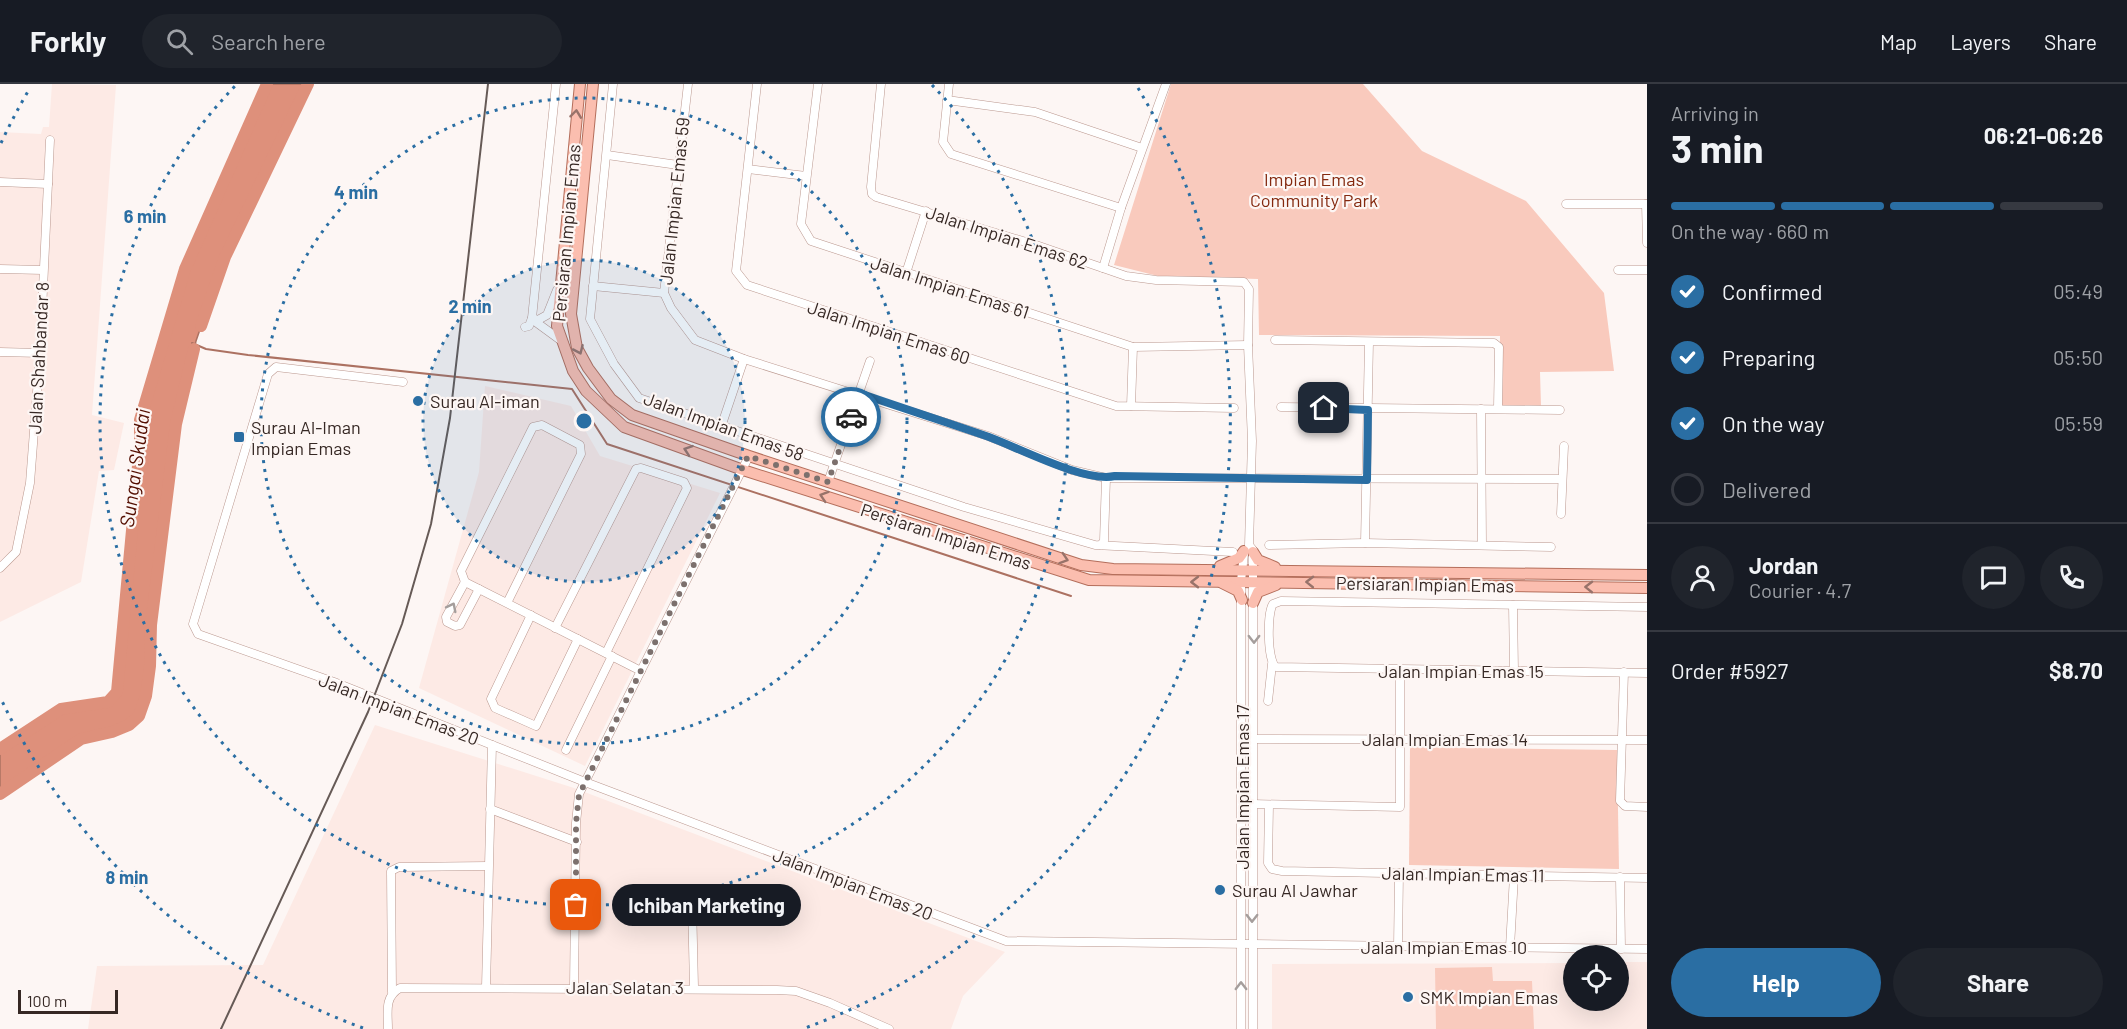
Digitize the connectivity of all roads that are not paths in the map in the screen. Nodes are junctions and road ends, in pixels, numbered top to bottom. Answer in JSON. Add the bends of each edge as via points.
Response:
{"nodes":[{"id":1,"x":556,"y":84,"type":"edge"},
{"id":2,"x":580,"y":84,"type":"edge"},
{"id":3,"x":593,"y":84,"type":"edge"},
{"id":4,"x":614,"y":84,"type":"edge"},
{"id":5,"x":688,"y":84,"type":"edge"},
{"id":6,"x":757,"y":84,"type":"edge"},
{"id":7,"x":818,"y":84,"type":"edge"},
{"id":8,"x":881,"y":84,"type":"edge"},
{"id":9,"x":949,"y":84,"type":"edge"},
{"id":10,"x":1166,"y":84,"type":"edge"},
{"id":11,"x":947,"y":100,"type":"junction"},
{"id":12,"x":50,"y":140,"type":"dead end"},
{"id":13,"x":1142,"y":148,"type":"junction"},
{"id":14,"x":607,"y":155,"type":"junction"},
{"id":15,"x":678,"y":165,"type":"junction"},
{"id":16,"x":747,"y":169,"type":"junction"},
{"id":17,"x":806,"y":176,"type":"junction"},
{"id":18,"x":0,"y":182,"type":"edge"},
{"id":19,"x":48,"y":184,"type":"junction"},
{"id":20,"x":1566,"y":204,"type":"dead end"},
{"id":21,"x":1647,"y":204,"type":"edge"},
{"id":22,"x":1121,"y":208,"type":"junction"},
{"id":23,"x":926,"y":211,"type":"junction"},
{"id":24,"x":1647,"y":243,"type":"edge"},
{"id":25,"x":1103,"y":268,"type":"junction"},
{"id":26,"x":0,"y":269,"type":"edge"},
{"id":27,"x":44,"y":270,"type":"junction"},
{"id":28,"x":1618,"y":270,"type":"dead end"},
{"id":29,"x":1647,"y":270,"type":"edge"},
{"id":30,"x":906,"y":273,"type":"junction"},
{"id":31,"x":560,"y":285,"type":"junction"},
{"id":32,"x":593,"y":286,"type":"junction"},
{"id":33,"x":664,"y":293,"type":"junction"},
{"id":34,"x":532,"y":318,"type":"junction"},
{"id":35,"x":525,"y":327,"type":"dead end"},
{"id":36,"x":1275,"y":340,"type":"dead end"},
{"id":37,"x":1369,"y":342,"type":"junction"},
{"id":38,"x":562,"y":344,"type":"junction"},
{"id":39,"x":1248,"y":345,"type":"junction"},
{"id":40,"x":1133,"y":347,"type":"junction"},
{"id":41,"x":0,"y":352,"type":"edge"},
{"id":42,"x":40,"y":354,"type":"junction"},
{"id":43,"x":744,"y":358,"type":"junction"},
{"id":44,"x":870,"y":361,"type":"dead end"},
{"id":45,"x":403,"y":382,"type":"dead end"},
{"id":46,"x":859,"y":393,"type":"junction"},
{"id":47,"x":1131,"y":406,"type":"junction"},
{"id":48,"x":1281,"y":407,"type":"dead end"},
{"id":49,"x":1234,"y":408,"type":"dead end"},
{"id":50,"x":1498,"y":408,"type":"junction"},
{"id":51,"x":1481,"y":409,"type":"junction"},
{"id":52,"x":1368,"y":410,"type":"junction"},
{"id":53,"x":1560,"y":410,"type":"dead end"},
{"id":54,"x":721,"y":427,"type":"junction"},
{"id":55,"x":1564,"y":446,"type":"dead end"},
{"id":56,"x":748,"y":456,"type":"junction"},
{"id":57,"x":834,"y":465,"type":"junction"},
{"id":58,"x":743,"y":470,"type":"junction"},
{"id":59,"x":1106,"y":478,"type":"junction"},
{"id":60,"x":1251,"y":479,"type":"junction"},
{"id":61,"x":1482,"y":479,"type":"junction"},
{"id":62,"x":1562,"y":479,"type":"junction"},
{"id":63,"x":1367,"y":480,"type":"junction"},
{"id":64,"x":828,"y":482,"type":"junction"},
{"id":65,"x":1561,"y":514,"type":"dead end"},
{"id":66,"x":1365,"y":543,"type":"junction"},
{"id":67,"x":1101,"y":545,"type":"junction"},
{"id":68,"x":1269,"y":545,"type":"dead end"},
{"id":69,"x":1482,"y":546,"type":"junction"},
{"id":70,"x":1551,"y":547,"type":"dead end"},
{"id":71,"x":1249,"y":550,"type":"junction"},
{"id":72,"x":1233,"y":552,"type":"dead end"},
{"id":73,"x":0,"y":568,"type":"edge"},
{"id":74,"x":1214,"y":568,"type":"junction"},
{"id":75,"x":1242,"y":569,"type":"junction"},
{"id":76,"x":1253,"y":569,"type":"junction"},
{"id":77,"x":1283,"y":570,"type":"junction"},
{"id":78,"x":1647,"y":575,"type":"edge"},
{"id":79,"x":1241,"y":581,"type":"junction"},
{"id":80,"x":1253,"y":581,"type":"junction"},
{"id":81,"x":465,"y":582,"type":"junction"},
{"id":82,"x":1219,"y":582,"type":"junction"},
{"id":83,"x":1285,"y":582,"type":"junction"},
{"id":84,"x":1647,"y":588,"type":"edge"},
{"id":85,"x":479,"y":589,"type":"junction"},
{"id":86,"x":1242,"y":600,"type":"junction"},
{"id":87,"x":507,"y":603,"type":"junction"},
{"id":88,"x":1253,"y":603,"type":"junction"},
{"id":89,"x":1513,"y":605,"type":"junction"},
{"id":90,"x":1647,"y":607,"type":"edge"},
{"id":91,"x":531,"y":615,"type":"junction"},
{"id":92,"x":555,"y":628,"type":"junction"},
{"id":93,"x":578,"y":639,"type":"junction"},
{"id":94,"x":609,"y":655,"type":"junction"},
{"id":95,"x":1274,"y":666,"type":"junction"},
{"id":96,"x":1514,"y":670,"type":"junction"},
{"id":97,"x":641,"y":671,"type":"junction"},
{"id":98,"x":1400,"y":671,"type":"junction"},
{"id":99,"x":1624,"y":672,"type":"junction"},
{"id":100,"x":1647,"y":673,"type":"edge"},
{"id":101,"x":1268,"y":701,"type":"dead end"},
{"id":102,"x":1401,"y":739,"type":"junction"},
{"id":103,"x":1243,"y":740,"type":"junction"},
{"id":104,"x":1254,"y":740,"type":"junction"},
{"id":105,"x":1622,"y":740,"type":"junction"},
{"id":106,"x":1647,"y":740,"type":"edge"},
{"id":107,"x":492,"y":745,"type":"junction"},
{"id":108,"x":566,"y":750,"type":"dead end"},
{"id":109,"x":585,"y":782,"type":"junction"},
{"id":110,"x":1252,"y":804,"type":"junction"},
{"id":111,"x":1269,"y":805,"type":"junction"},
{"id":112,"x":1647,"y":807,"type":"edge"},
{"id":113,"x":490,"y":809,"type":"junction"},
{"id":114,"x":577,"y":842,"type":"junction"},
{"id":115,"x":489,"y":866,"type":"junction"},
{"id":116,"x":1400,"y":873,"type":"junction"},
{"id":117,"x":1514,"y":876,"type":"junction"},
{"id":118,"x":1620,"y":877,"type":"junction"},
{"id":119,"x":1647,"y":878,"type":"edge"},
{"id":120,"x":692,"y":902,"type":"dead end"},
{"id":121,"x":1241,"y":943,"type":"junction"},
{"id":122,"x":1252,"y":944,"type":"junction"},
{"id":123,"x":1621,"y":945,"type":"edge"},
{"id":124,"x":1398,"y":947,"type":"junction"},
{"id":125,"x":1510,"y":947,"type":"junction"},
{"id":126,"x":1563,"y":948,"type":"edge"},
{"id":127,"x":1629,"y":949,"type":"edge"},
{"id":128,"x":1647,"y":949,"type":"edge"},
{"id":129,"x":486,"y":987,"type":"junction"},
{"id":130,"x":574,"y":987,"type":"junction"},
{"id":131,"x":694,"y":987,"type":"junction"},
{"id":132,"x":392,"y":992,"type":"junction"},
{"id":133,"x":388,"y":1029,"type":"edge"},
{"id":134,"x":889,"y":1029,"type":"edge"},
{"id":135,"x":1241,"y":1029,"type":"edge"},
{"id":136,"x":1252,"y":1029,"type":"edge"}],
"edges":[{"from":1,"to":34,"type":"street"},
{"from":31,"to":2,"type":"main road","name":"Persiaran Impian Emas","one_way":true},
{"from":3,"to":56,"type":"main road","name":"Persiaran Impian Emas","one_way":true,"via":[[571,314],[577,348],[600,387],[632,415]]},
{"from":4,"to":14,"type":"street","name":"Jalan Impian Emas 58"},
{"from":5,"to":15,"type":"street","name":"Jalan Impian Emas 59"},
{"from":6,"to":16,"type":"street","name":"Jalan Impian Emas 60"},
{"from":7,"to":17,"type":"street","name":"Jalan Impian Emas 61"},
{"from":8,"to":23,"type":"street","name":"Jalan Impian Emas 62","via":[[872,194]]},
{"from":9,"to":11,"type":"street"},
{"from":10,"to":13,"type":"street"},
{"from":11,"to":13,"type":"street","via":[[1035,112]]},
{"from":11,"to":22,"type":"street","via":[[943,142],[951,154]]},
{"from":12,"to":19,"type":"street","name":"Jalan Shahbandar 8"},
{"from":13,"to":22,"type":"street"},
{"from":14,"to":15,"type":"street"},
{"from":14,"to":32,"type":"street","name":"Jalan Impian Emas 58"},
{"from":15,"to":33,"type":"street","name":"Jalan Impian Emas 59"},
{"from":16,"to":17,"type":"street"},
{"from":16,"to":47,"type":"street","name":"Jalan Impian Emas 60","via":[[736,271],[747,285],[1116,406]]},
{"from":17,"to":30,"type":"street","name":"Jalan Impian Emas 61","via":[[801,224],[811,242]]},
{"from":18,"to":19,"type":"street"},
{"from":19,"to":27,"type":"street","name":"Jalan Shahbandar 8"},
{"from":20,"to":21,"type":"street"},
{"from":21,"to":24,"type":"street"},
{"from":22,"to":25,"type":"street"},
{"from":23,"to":25,"type":"street","name":"Jalan Impian Emas 62"},
{"from":23,"to":30,"type":"street"},
{"from":25,"to":39,"type":"street","name":"Jalan Impian Emas 62","via":[[1156,280],[1244,282],[1249,289]]},
{"from":26,"to":27,"type":"street"},
{"from":27,"to":42,"type":"street","name":"Jalan Shahbandar 8"},
{"from":28,"to":29,"type":"street"},
{"from":30,"to":40,"type":"street","name":"Jalan Impian Emas 61"},
{"from":31,"to":34,"type":"street","via":[[547,315],[538,320]]},
{"from":31,"to":38,"type":"main road","name":"Persiaran Impian Emas","via":[[557,326]]},
{"from":32,"to":33,"type":"street"},
{"from":32,"to":54,"type":"street","name":"Jalan Impian Emas 58","via":[[592,328],[639,398]]},
{"from":33,"to":43,"type":"street","name":"Jalan Impian Emas 59","via":[[695,340]]},
{"from":34,"to":35,"type":"street"},
{"from":34,"to":38,"type":"street"},
{"from":36,"to":37,"type":"street"},
{"from":37,"to":50,"type":"street","via":[[1494,342],[1499,347]]},
{"from":37,"to":52,"type":"street"},
{"from":58,"to":38,"type":"main road","name":"Persiaran Impian Emas","one_way":true,"via":[[624,427],[586,391]]},
{"from":39,"to":40,"type":"street","name":"Jalan Impian Emas 61"},
{"from":39,"to":60,"type":"street"},
{"from":40,"to":47,"type":"street"},
{"from":41,"to":42,"type":"street"},
{"from":42,"to":73,"type":"street","name":"Jalan Shahbandar 8","via":[[25,513],[16,552]]},
{"from":43,"to":46,"type":"street","name":"Jalan Impian Emas 59"},
{"from":43,"to":54,"type":"street"},
{"from":44,"to":46,"type":"street"},
{"from":45,"to":107,"type":"street","name":"Jalan Impian Emas 20","via":[[276,368],[268,374],[194,627],[198,634],[334,682]]},
{"from":46,"to":57,"type":"street"},
{"from":46,"to":59,"type":"street","name":"Jalan Impian Emas 59","via":[[988,436],[1072,470]]},
{"from":47,"to":49,"type":"street","name":"Jalan Impian Emas 60"},
{"from":48,"to":52,"type":"street"},
{"from":50,"to":51,"type":"street"},
{"from":50,"to":53,"type":"street"},
{"from":51,"to":52,"type":"street"},
{"from":51,"to":61,"type":"street"},
{"from":52,"to":63,"type":"street"},
{"from":54,"to":57,"type":"street","name":"Jalan Impian Emas 58"},
{"from":55,"to":62,"type":"street"},
{"from":56,"to":58,"type":"street"},
{"from":56,"to":64,"type":"main road","name":"Persiaran Impian Emas"},
{"from":57,"to":64,"type":"street"},
{"from":57,"to":67,"type":"street","name":"Jalan Impian Emas 58"},
{"from":82,"to":58,"type":"main road","name":"Persiaran Impian Emas","one_way":true,"via":[[1111,582],[1068,576]]},
{"from":58,"to":97,"type":"street"},
{"from":59,"to":60,"type":"street","name":"Jalan Impian Emas 59"},
{"from":59,"to":67,"type":"street"},
{"from":60,"to":63,"type":"street","name":"Jalan Impian Emas 59"},
{"from":60,"to":71,"type":"street"},
{"from":61,"to":62,"type":"street","name":"Jalan Impian Emas 59"},
{"from":61,"to":63,"type":"street","name":"Jalan Impian Emas 59"},
{"from":61,"to":69,"type":"street"},
{"from":62,"to":65,"type":"street"},
{"from":63,"to":66,"type":"street"},
{"from":64,"to":74,"type":"main road","name":"Persiaran Impian Emas","one_way":true,"via":[[1081,564],[1113,568]]},
{"from":66,"to":68,"type":"street"},
{"from":66,"to":69,"type":"street"},
{"from":67,"to":72,"type":"street","name":"Jalan Impian Emas 58"},
{"from":69,"to":70,"type":"street"},
{"from":71,"to":74,"type":"main road"},
{"from":71,"to":75,"type":"street","name":"Jalan Impian Emas 17"},
{"from":71,"to":76,"type":"street","name":"Jalan Impian Emas 17"},
{"from":71,"to":77,"type":"main road","via":[[1258,560]]},
{"from":74,"to":75,"type":"main road","name":"Persiaran Impian Emas"},
{"from":75,"to":76,"type":"main road","name":"Persiaran Impian Emas"},
{"from":75,"to":79,"type":"street","name":"Jalan Impian Emas 17"},
{"from":76,"to":77,"type":"main road","name":"Persiaran Impian Emas"},
{"from":76,"to":80,"type":"street","name":"Jalan Impian Emas 17"},
{"from":77,"to":78,"type":"main road","name":"Persiaran Impian Emas"},
{"from":79,"to":80,"type":"main road","name":"Persiaran Impian Emas"},
{"from":79,"to":82,"type":"main road","name":"Persiaran Impian Emas"},
{"from":79,"to":86,"type":"street","name":"Jalan Impian Emas 17"},
{"from":80,"to":83,"type":"main road","name":"Persiaran Impian Emas"},
{"from":80,"to":88,"type":"street","name":"Jalan Impian Emas 17"},
{"from":81,"to":85,"type":"street"},
{"from":85,"to":81,"type":"street","one_way":true,"via":[[460,625],[455,626],[446,617]]},
{"from":81,"to":87,"type":"street","via":[[461,571],[533,427],[542,425],[582,449]]},
{"from":82,"to":86,"type":"main road","via":[[1238,591]]},
{"from":84,"to":83,"type":"main road","name":"Persiaran Impian Emas","one_way":true},
{"from":83,"to":88,"type":"main road","via":[[1258,592]]},
{"from":85,"to":87,"type":"street"},
{"from":86,"to":103,"type":"street","name":"Jalan Impian Emas 17"},
{"from":87,"to":91,"type":"street"},
{"from":88,"to":104,"type":"street","name":"Jalan Impian Emas 17","one_way":true},
{"from":89,"to":90,"type":"street"},
{"from":89,"to":95,"type":"street","via":[[1281,601],[1273,604],[1269,613]]},
{"from":89,"to":96,"type":"street"},
{"from":91,"to":92,"type":"street"},
{"from":91,"to":93,"type":"street","via":[[491,699],[495,708],[536,726]]},
{"from":92,"to":93,"type":"street"},
{"from":92,"to":94,"type":"street","via":[[636,469],[684,482],[687,489]]},
{"from":93,"to":94,"type":"street"},
{"from":94,"to":97,"type":"street"},
{"from":94,"to":108,"type":"street"},
{"from":95,"to":98,"type":"street","name":"Jalan Impian Emas 15"},
{"from":95,"to":101,"type":"street"},
{"from":96,"to":98,"type":"street","name":"Jalan Impian Emas 15"},
{"from":96,"to":99,"type":"street","name":"Jalan Impian Emas 15"},
{"from":97,"to":109,"type":"street"},
{"from":98,"to":102,"type":"street"},
{"from":99,"to":100,"type":"street","name":"Jalan Impian Emas 15"},
{"from":99,"to":105,"type":"street"},
{"from":102,"to":104,"type":"street","name":"Jalan Impian Emas 14"},
{"from":102,"to":105,"type":"street","name":"Jalan Impian Emas 14"},
{"from":102,"to":111,"type":"street","via":[[1400,807]]},
{"from":103,"to":104,"type":"street","name":"Jalan Impian Emas 14"},
{"from":103,"to":121,"type":"street","name":"Jalan Impian Emas 17"},
{"from":104,"to":110,"type":"street","name":"Jalan Impian Emas 17"},
{"from":105,"to":106,"type":"street","name":"Jalan Impian Emas 14"},
{"from":105,"to":112,"type":"street","via":[[1622,805]]},
{"from":107,"to":109,"type":"street","name":"Jalan Impian Emas 20"},
{"from":107,"to":113,"type":"street"},
{"from":109,"to":114,"type":"street","via":[[579,795]]},
{"from":109,"to":121,"type":"street","name":"Jalan Impian Emas 20","via":[[1014,942]]},
{"from":110,"to":111,"type":"street"},
{"from":110,"to":122,"type":"street","name":"Jalan Impian Emas 17","one_way":true},
{"from":111,"to":116,"type":"street","name":"Jalan Impian Emas 11","via":[[1268,864],[1272,869]]},
{"from":113,"to":114,"type":"street"},
{"from":113,"to":115,"type":"street"},
{"from":114,"to":130,"type":"street"},
{"from":115,"to":129,"type":"street"},
{"from":115,"to":132,"type":"street","via":[[399,867],[391,871]]},
{"from":116,"to":117,"type":"street","name":"Jalan Impian Emas 11"},
{"from":116,"to":124,"type":"street"},
{"from":117,"to":118,"type":"street","name":"Jalan Impian Emas 11"},
{"from":117,"to":125,"type":"street"},
{"from":118,"to":119,"type":"street","name":"Jalan Impian Emas 11"},
{"from":118,"to":123,"type":"street"},
{"from":120,"to":131,"type":"street"},
{"from":121,"to":122,"type":"street","name":"Jalan Impian Emas 10"},
{"from":135,"to":121,"type":"street","name":"Jalan Impian Emas 17","one_way":true},
{"from":122,"to":124,"type":"street","name":"Jalan Impian Emas 10"},
{"from":122,"to":136,"type":"street","name":"Jalan Impian Emas 17"},
{"from":124,"to":125,"type":"street","name":"Jalan Impian Emas 10"},
{"from":125,"to":126,"type":"street","name":"Jalan Impian Emas 10"},
{"from":127,"to":128,"type":"street","name":"Jalan Impian Emas 10"},
{"from":129,"to":130,"type":"street","name":"Jalan Selatan 3"},
{"from":129,"to":132,"type":"street","name":"Jalan Selatan 3","via":[[400,988]]},
{"from":130,"to":131,"type":"street","name":"Jalan Selatan 3"},
{"from":131,"to":134,"type":"street","name":"Jalan Selatan 3","via":[[796,991]]},
{"from":132,"to":133,"type":"street","via":[[388,1000]]}]}
